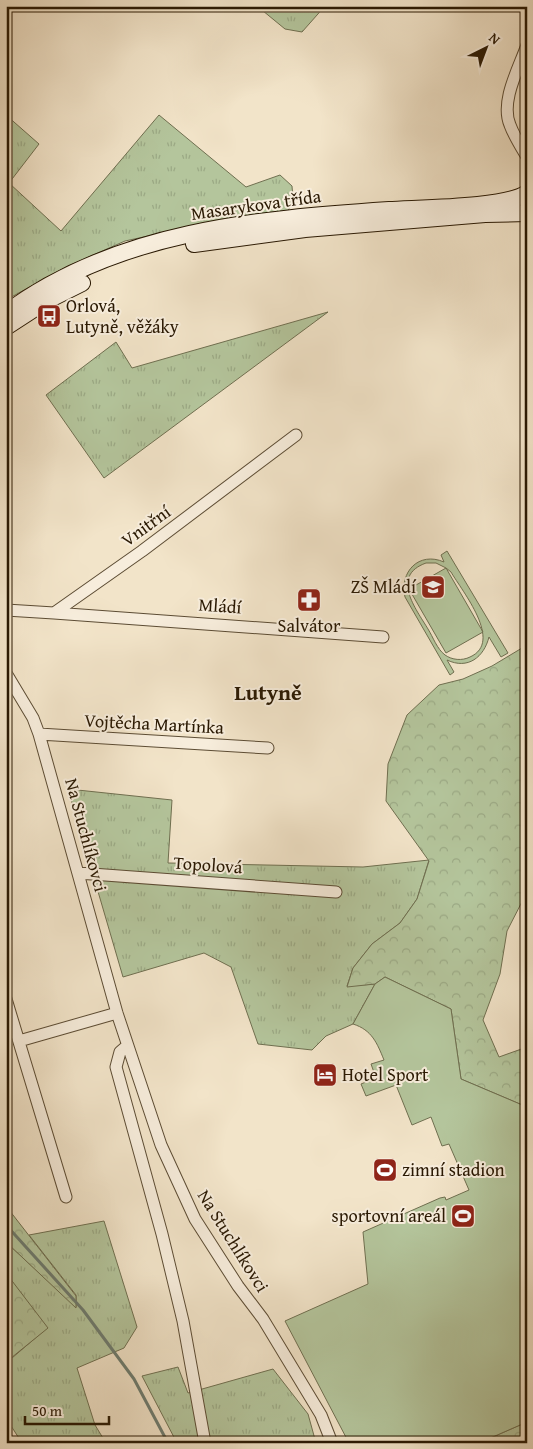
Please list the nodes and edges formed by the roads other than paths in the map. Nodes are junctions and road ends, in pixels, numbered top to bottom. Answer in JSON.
{"nodes":[{"id":1,"x":527,"y":45,"type":"edge"},
{"id":2,"x":527,"y":157,"type":"edge"},
{"id":3,"x":527,"y":194,"type":"edge"},
{"id":4,"x":527,"y":207,"type":"edge"},
{"id":5,"x":527,"y":213,"type":"edge"},
{"id":6,"x":6,"y":313,"type":"edge"},
{"id":7,"x":6,"y":327,"type":"edge"},
{"id":8,"x":296,"y":435,"type":"dead end"},
{"id":9,"x":6,"y":610,"type":"edge"},
{"id":10,"x":54,"y":613,"type":"junction"},
{"id":11,"x":383,"y":637,"type":"dead end"},
{"id":12,"x":6,"y":673,"type":"edge"},
{"id":13,"x":39,"y":734,"type":"junction"},
{"id":14,"x":268,"y":748,"type":"dead end"},
{"id":15,"x":78,"y":873,"type":"junction"},
{"id":16,"x":336,"y":892,"type":"dead end"},
{"id":17,"x":6,"y":999,"type":"edge"},
{"id":18,"x":117,"y":1013,"type":"junction"},
{"id":19,"x":19,"y":1041,"type":"junction"},
{"id":20,"x":127,"y":1046,"type":"junction"},
{"id":21,"x":66,"y":1197,"type":"dead end"},
{"id":22,"x":205,"y":1443,"type":"edge"},
{"id":23,"x":332,"y":1443,"type":"edge"}],
"edges":[{"from":1,"to":2,"type":"street"},
{"from":3,"to":4,"type":"street"},
{"from":3,"to":6,"type":"street","name":"Masarykova třída"},
{"from":5,"to":7,"type":"street","name":"Masarykova třída"},
{"from":8,"to":10,"type":"street","name":"Vnitřní"},
{"from":9,"to":10,"type":"street"},
{"from":10,"to":11,"type":"street","name":"Mládí"},
{"from":12,"to":13,"type":"street","name":"Na Stuchlíkovci"},
{"from":13,"to":14,"type":"street","name":"Vojtěcha Martínka"},
{"from":13,"to":15,"type":"street","name":"Na Stuchlíkovci"},
{"from":15,"to":16,"type":"street","name":"Topolová"},
{"from":15,"to":18,"type":"street","name":"Na Stuchlíkovci"},
{"from":17,"to":19,"type":"street"},
{"from":18,"to":19,"type":"street"},
{"from":18,"to":20,"type":"street","name":"Na Stuchlíkovci"},
{"from":19,"to":21,"type":"street"},
{"from":20,"to":22,"type":"street"},
{"from":20,"to":23,"type":"street","name":"Na Stuchlíkovci"}]}
